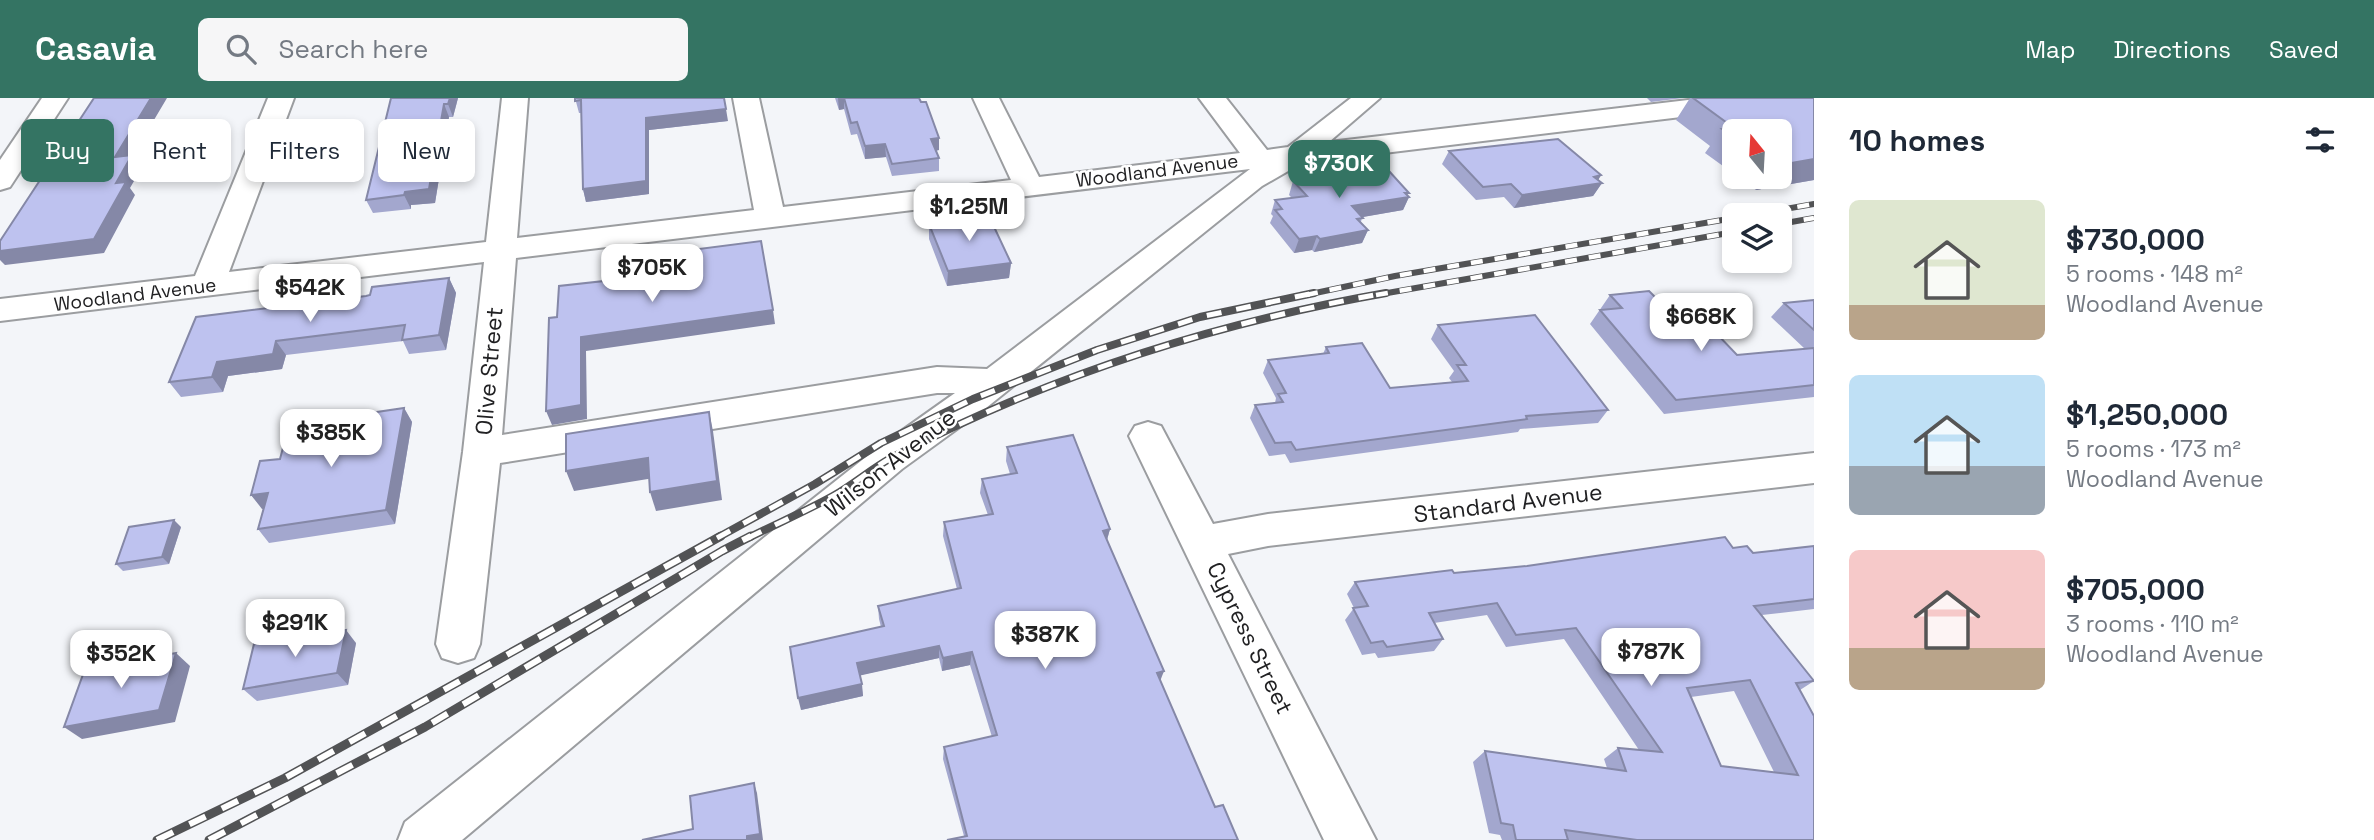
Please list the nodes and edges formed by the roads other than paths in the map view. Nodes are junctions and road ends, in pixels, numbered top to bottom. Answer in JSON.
{"nodes":[{"id":1,"x":55,"y":98,"type":"edge"},
{"id":2,"x":281,"y":98,"type":"edge"},
{"id":3,"x":515,"y":98,"type":"edge"},
{"id":4,"x":746,"y":98,"type":"edge"},
{"id":5,"x":986,"y":98,"type":"edge"},
{"id":6,"x":1212,"y":98,"type":"edge"},
{"id":7,"x":1367,"y":98,"type":"edge"},
{"id":8,"x":1772,"y":98,"type":"edge"},
{"id":9,"x":41,"y":119,"type":"edge"},
{"id":10,"x":21,"y":123,"type":"edge"},
{"id":11,"x":0,"y":125,"type":"edge"},
{"id":12,"x":21,"y":149,"type":"edge"},
{"id":13,"x":1297,"y":153,"type":"junction"},
{"id":14,"x":1259,"y":158,"type":"junction"},
{"id":15,"x":0,"y":181,"type":"edge"},
{"id":16,"x":1029,"y":186,"type":"junction"},
{"id":17,"x":770,"y":217,"type":"junction"},
{"id":18,"x":499,"y":251,"type":"junction"},
{"id":19,"x":208,"y":285,"type":"junction"},
{"id":20,"x":0,"y":310,"type":"edge"},
{"id":21,"x":994,"y":382,"type":"junction"},
{"id":22,"x":1148,"y":436,"type":"dead end"},
{"id":23,"x":482,"y":452,"type":"junction"},
{"id":24,"x":1814,"y":468,"type":"edge"},
{"id":25,"x":1203,"y":542,"type":"junction"},
{"id":26,"x":458,"y":644,"type":"dead end"},
{"id":27,"x":436,"y":835,"type":"edge"},
{"id":28,"x":1351,"y":840,"type":"edge"}],
"edges":[{"from":1,"to":9,"type":"street"},
{"from":2,"to":19,"type":"street"},
{"from":3,"to":18,"type":"street","name":"Olive Street"},
{"from":4,"to":17,"type":"street"},
{"from":5,"to":16,"type":"street"},
{"from":6,"to":14,"type":"street"},
{"from":7,"to":13,"type":"street","name":"Wilson Avenue"},
{"from":8,"to":13,"type":"street","name":"Woodland Avenue"},
{"from":10,"to":11,"type":"street"},
{"from":12,"to":15,"type":"street"},
{"from":13,"to":14,"type":"street","name":"Woodland Avenue"},
{"from":13,"to":21,"type":"street","name":"Wilson Avenue"},
{"from":14,"to":16,"type":"street","name":"Woodland Avenue"},
{"from":16,"to":17,"type":"street","name":"Woodland Avenue"},
{"from":17,"to":18,"type":"street","name":"Woodland Avenue"},
{"from":18,"to":19,"type":"street","name":"Woodland Avenue"},
{"from":18,"to":23,"type":"street","name":"Olive Street"},
{"from":19,"to":20,"type":"street","name":"Woodland Avenue"},
{"from":21,"to":23,"type":"street"},
{"from":21,"to":27,"type":"street","name":"Wilson Avenue"},
{"from":22,"to":25,"type":"street","name":"Cypress Street"},
{"from":23,"to":26,"type":"street","name":"Olive Street"},
{"from":24,"to":25,"type":"street","name":"Standard Avenue"},
{"from":25,"to":28,"type":"street","name":"Cypress Street"}]}
